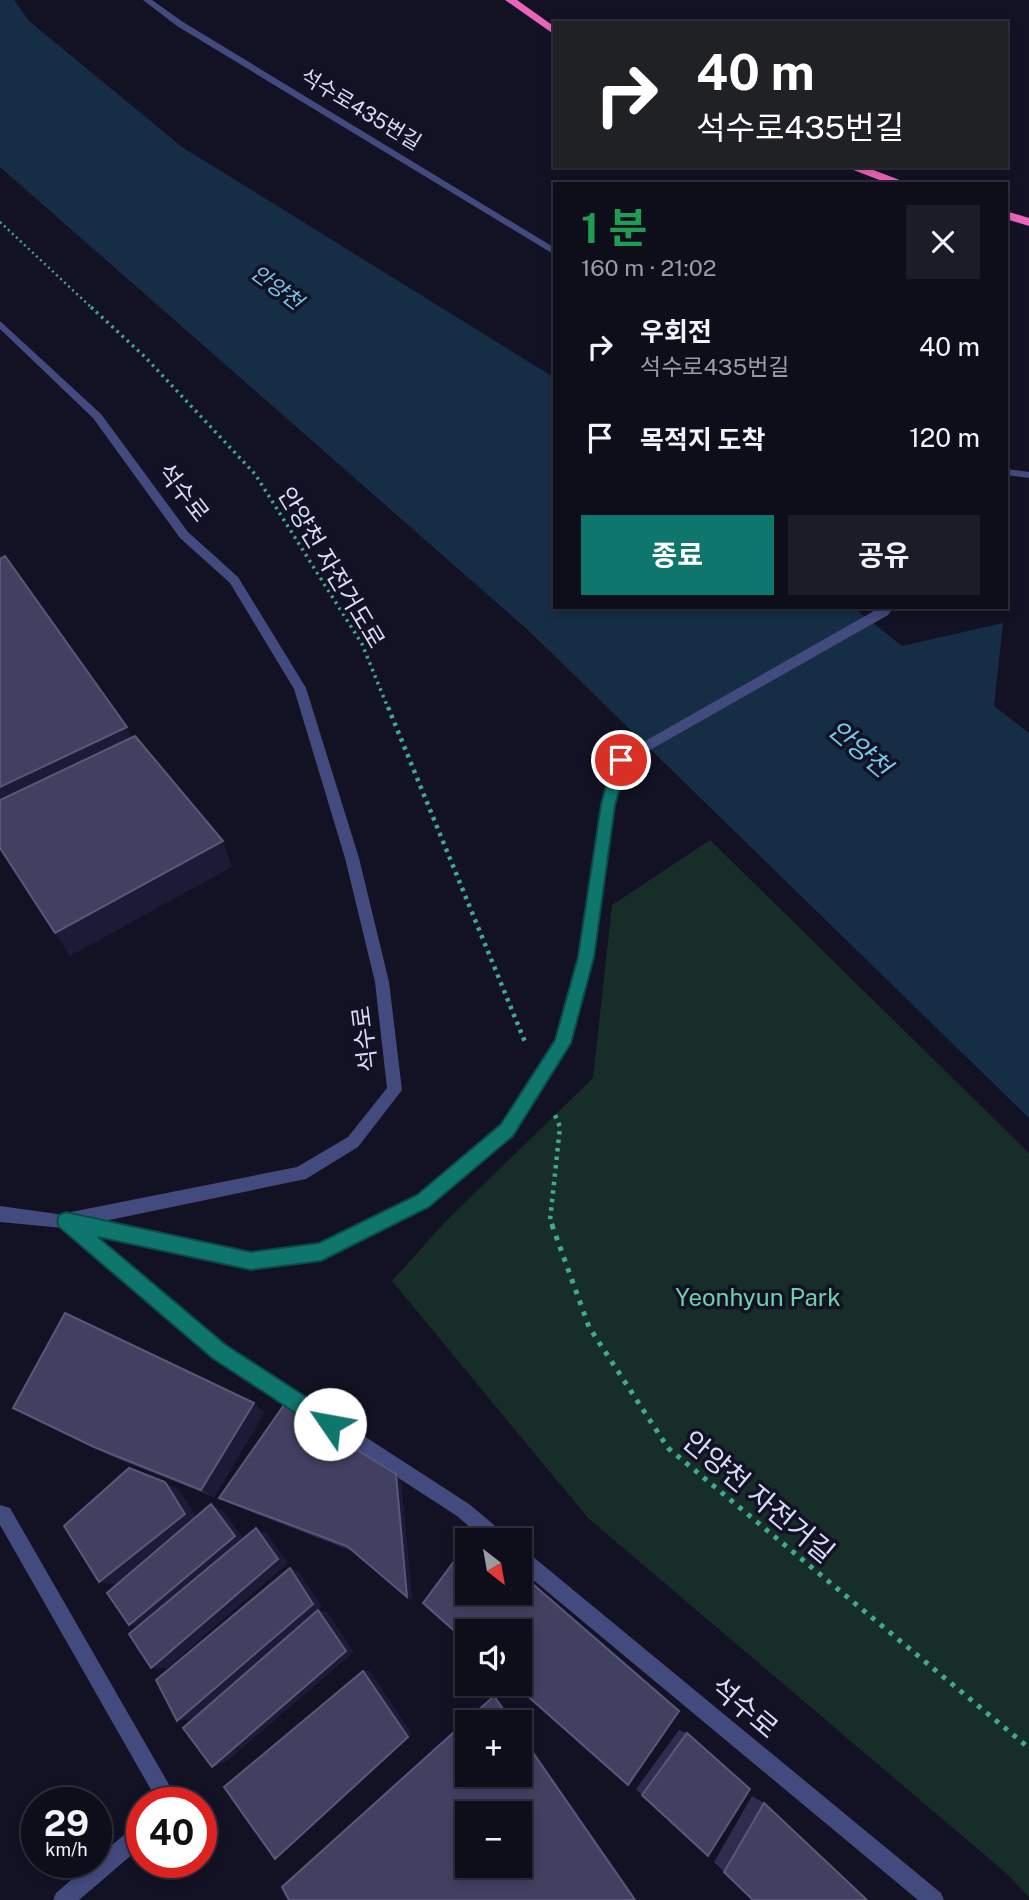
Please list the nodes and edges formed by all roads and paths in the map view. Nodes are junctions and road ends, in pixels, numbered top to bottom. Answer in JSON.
{"nodes":[{"id":1,"x":147,"y":0,"type":"edge"},
{"id":2,"x":510,"y":0,"type":"edge"},
{"id":3,"x":553,"y":31,"type":"edge"},
{"id":4,"x":855,"y":168,"type":"edge"},
{"id":5,"x":898,"y":182,"type":"edge"},
{"id":6,"x":1008,"y":216,"type":"edge"},
{"id":7,"x":0,"y":222,"type":"edge"},
{"id":8,"x":1029,"y":222,"type":"edge"},
{"id":9,"x":553,"y":251,"type":"edge"},
{"id":10,"x":0,"y":324,"type":"edge"},
{"id":11,"x":1008,"y":472,"type":"edge"},
{"id":12,"x":1029,"y":475,"type":"edge"},
{"id":13,"x":886,"y":610,"type":"edge"},
{"id":14,"x":540,"y":1079,"type":"junction"},
{"id":15,"x":560,"y":1127,"type":"joint"},
{"id":16,"x":0,"y":1214,"type":"edge"},
{"id":17,"x":66,"y":1221,"type":"junction"},
{"id":18,"x":0,"y":1514,"type":"edge"},
{"id":19,"x":485,"y":1528,"type":"edge"},
{"id":20,"x":532,"y":1567,"type":"edge"},
{"id":21,"x":1029,"y":1748,"type":"edge"},
{"id":22,"x":161,"y":1787,"type":"edge"},
{"id":23,"x":126,"y":1847,"type":"edge"},
{"id":24,"x":63,"y":1900,"type":"edge"},
{"id":25,"x":934,"y":1900,"type":"edge"}],
"edges":[{"from":1,"to":9,"type":"street","name":"석수로435번길"},
{"from":2,"to":3,"type":"highway"},
{"from":4,"to":5,"type":"highway"},
{"from":6,"to":8,"type":"highway"},
{"from":7,"to":14,"type":"path","name":"안양천 자전거도로"},
{"from":10,"to":17,"type":"street","name":"석수로"},
{"from":11,"to":12,"type":"street"},
{"from":13,"to":14,"type":"street"},
{"from":14,"to":15,"type":"path","name":"안양천 자전거도로"},
{"from":14,"to":17,"type":"street"},
{"from":15,"to":21,"type":"path","name":"안양천 자전거길"},
{"from":16,"to":17,"type":"street"},
{"from":17,"to":19,"type":"street"},
{"from":18,"to":22,"type":"street"},
{"from":20,"to":25,"type":"street","name":"석수로"},
{"from":23,"to":24,"type":"street"}]}
